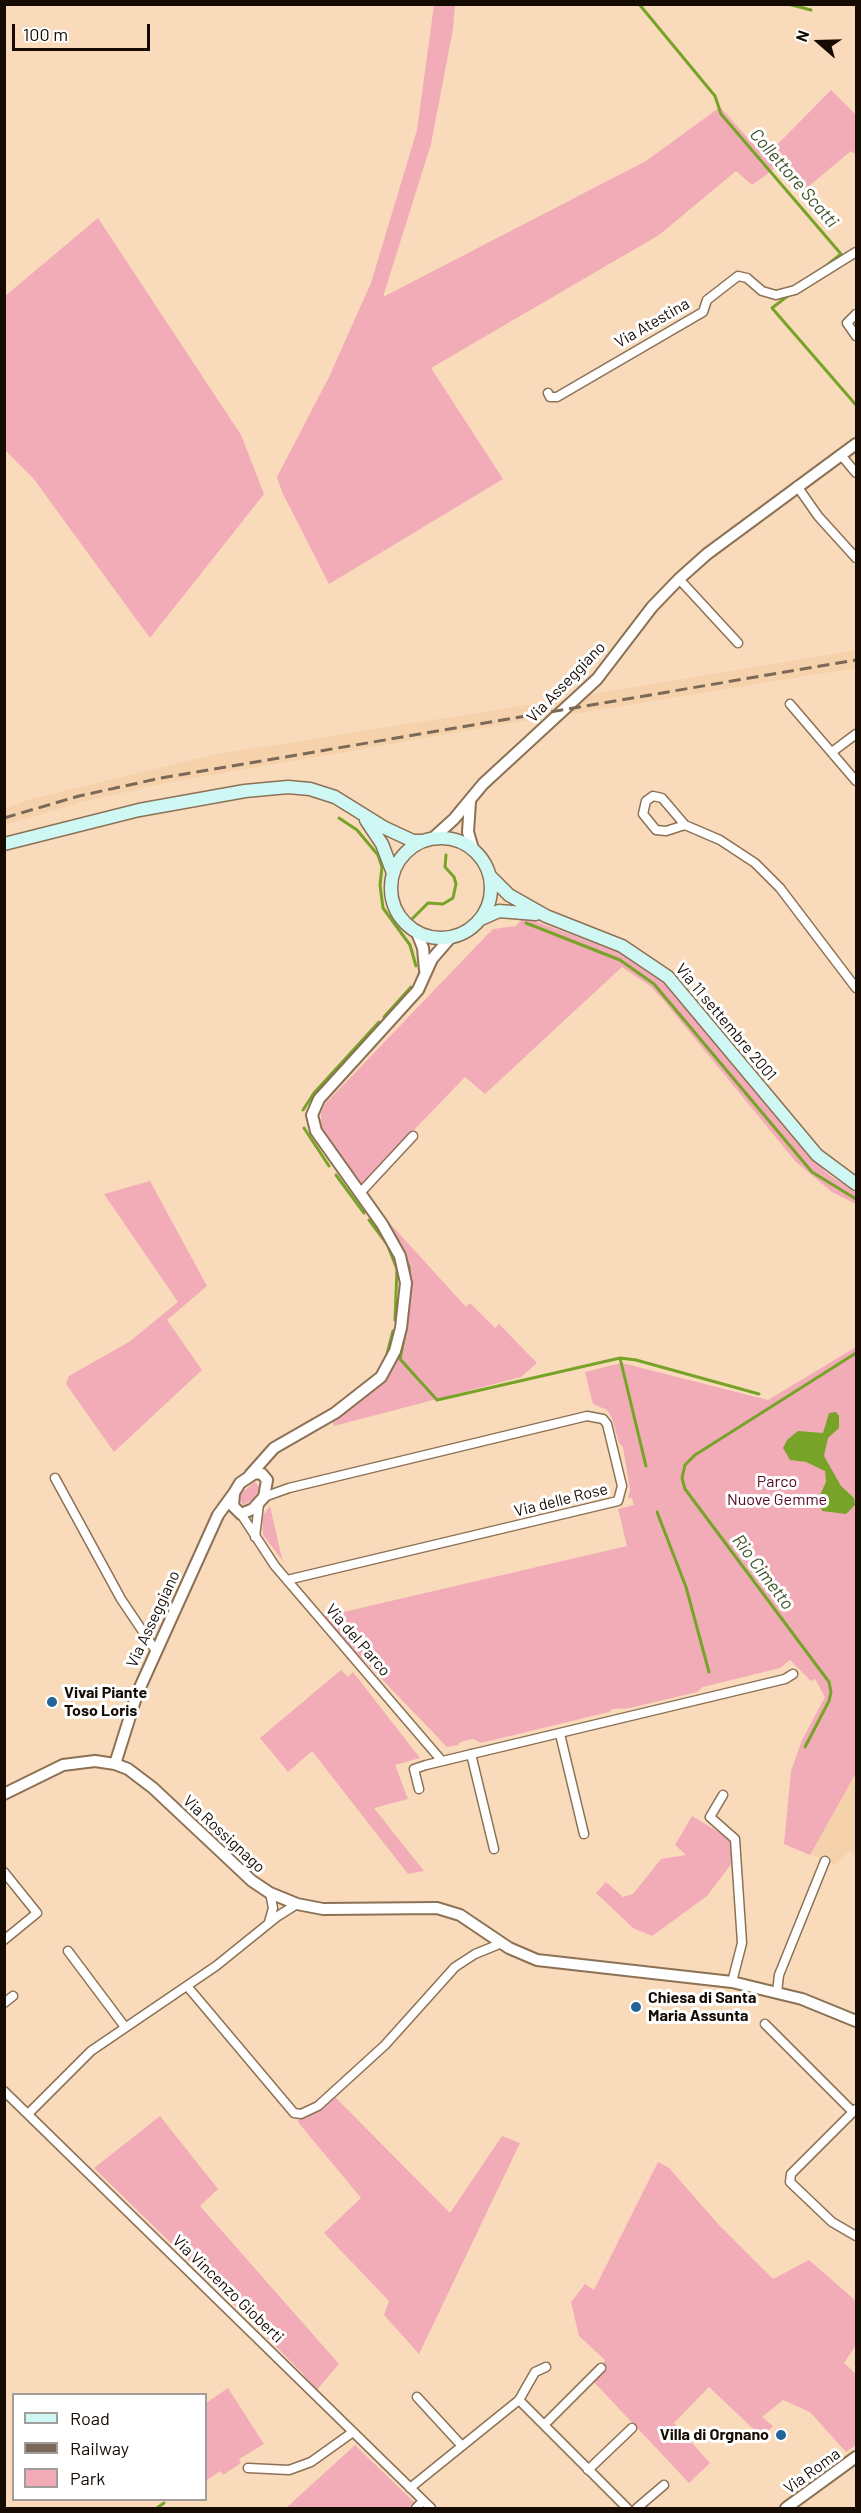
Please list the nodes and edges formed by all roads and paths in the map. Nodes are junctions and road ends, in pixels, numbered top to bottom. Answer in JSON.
{"nodes":[{"id":1,"x":856,"y":252,"type":"edge"},
{"id":2,"x":856,"y":315,"type":"edge"},
{"id":3,"x":856,"y":336,"type":"edge"},
{"id":4,"x":548,"y":393,"type":"dead end"},
{"id":5,"x":856,"y":444,"type":"edge"},
{"id":6,"x":841,"y":455,"type":"junction"},
{"id":7,"x":856,"y":473,"type":"edge"},
{"id":8,"x":797,"y":486,"type":"junction"},
{"id":9,"x":856,"y":558,"type":"edge"},
{"id":10,"x":679,"y":579,"type":"junction"},
{"id":11,"x":738,"y":643,"type":"dead end"},
{"id":12,"x":790,"y":704,"type":"dead end"},
{"id":13,"x":856,"y":734,"type":"edge"},
{"id":14,"x":832,"y":753,"type":"junction"},
{"id":15,"x":856,"y":781,"type":"edge"},
{"id":16,"x":470,"y":802,"type":"junction"},
{"id":17,"x":361,"y":814,"type":"junction"},
{"id":18,"x":685,"y":825,"type":"junction"},
{"id":19,"x":428,"y":840,"type":"junction"},
{"id":20,"x":4,"y":844,"type":"edge"},
{"id":21,"x":473,"y":849,"type":"junction"},
{"id":22,"x":393,"y":873,"type":"junction"},
{"id":23,"x":490,"y":876,"type":"junction"},
{"id":24,"x":546,"y":916,"type":"junction"},
{"id":25,"x":479,"y":921,"type":"junction"},
{"id":26,"x":417,"y":933,"type":"junction"},
{"id":27,"x":451,"y":937,"type":"junction"},
{"id":28,"x":425,"y":976,"type":"junction"},
{"id":29,"x":856,"y":988,"type":"edge"},
{"id":30,"x":413,"y":1136,"type":"dead end"},
{"id":31,"x":856,"y":1184,"type":"edge"},
{"id":32,"x":360,"y":1193,"type":"junction"},
{"id":33,"x":305,"y":1431,"type":"junction"},
{"id":34,"x":250,"y":1474,"type":"junction"},
{"id":35,"x":55,"y":1478,"type":"dead end"},
{"id":36,"x":266,"y":1478,"type":"junction"},
{"id":37,"x":289,"y":1488,"type":"junction"},
{"id":38,"x":234,"y":1493,"type":"junction"},
{"id":39,"x":262,"y":1501,"type":"junction"},
{"id":40,"x":238,"y":1513,"type":"junction"},
{"id":41,"x":215,"y":1524,"type":"junction"},
{"id":42,"x":255,"y":1537,"type":"junction"},
{"id":43,"x":287,"y":1580,"type":"junction"},
{"id":44,"x":156,"y":1651,"type":"junction"},
{"id":45,"x":793,"y":1674,"type":"dead end"},
{"id":46,"x":560,"y":1734,"type":"junction"},
{"id":47,"x":471,"y":1754,"type":"junction"},
{"id":48,"x":442,"y":1761,"type":"junction"},
{"id":49,"x":115,"y":1764,"type":"junction"},
{"id":50,"x":419,"y":1789,"type":"dead end"},
{"id":51,"x":4,"y":1794,"type":"edge"},
{"id":52,"x":723,"y":1795,"type":"dead end"},
{"id":53,"x":584,"y":1834,"type":"dead end"},
{"id":54,"x":495,"y":1849,"type":"dead end"},
{"id":55,"x":825,"y":1862,"type":"dead end"},
{"id":56,"x":4,"y":1872,"type":"edge"},
{"id":57,"x":270,"y":1893,"type":"junction"},
{"id":58,"x":297,"y":1905,"type":"junction"},
{"id":59,"x":269,"y":1923,"type":"junction"},
{"id":60,"x":4,"y":1940,"type":"edge"},
{"id":61,"x":502,"y":1943,"type":"junction"},
{"id":62,"x":68,"y":1951,"type":"dead end"},
{"id":63,"x":732,"y":1982,"type":"junction"},
{"id":64,"x":187,"y":1986,"type":"junction"},
{"id":65,"x":777,"y":1992,"type":"junction"},
{"id":66,"x":13,"y":1996,"type":"dead end"},
{"id":67,"x":4,"y":2003,"type":"edge"},
{"id":68,"x":856,"y":2021,"type":"edge"},
{"id":69,"x":765,"y":2024,"type":"dead end"},
{"id":70,"x":125,"y":2027,"type":"junction"},
{"id":71,"x":4,"y":2091,"type":"edge"},
{"id":72,"x":855,"y":2110,"type":"edge"},
{"id":73,"x":28,"y":2114,"type":"junction"},
{"id":74,"x":856,"y":2236,"type":"edge"},
{"id":75,"x":546,"y":2367,"type":"dead end"},
{"id":76,"x":601,"y":2368,"type":"dead end"},
{"id":77,"x":417,"y":2397,"type":"dead end"},
{"id":78,"x":519,"y":2400,"type":"junction"},
{"id":79,"x":544,"y":2425,"type":"junction"},
{"id":80,"x":632,"y":2428,"type":"dead end"},
{"id":81,"x":353,"y":2432,"type":"junction"},
{"id":82,"x":462,"y":2446,"type":"junction"},
{"id":83,"x":856,"y":2457,"type":"edge"},
{"id":84,"x":248,"y":2468,"type":"dead end"},
{"id":85,"x":588,"y":2470,"type":"junction"},
{"id":86,"x":664,"y":2485,"type":"dead end"},
{"id":87,"x":410,"y":2488,"type":"junction"},
{"id":88,"x":423,"y":2501,"type":"junction"},
{"id":89,"x":416,"y":2508,"type":"edge"},
{"id":90,"x":431,"y":2508,"type":"edge"},
{"id":91,"x":627,"y":2508,"type":"edge"},
{"id":92,"x":637,"y":2508,"type":"edge"},
{"id":93,"x":786,"y":2508,"type":"edge"}],
"edges":[{"from":1,"to":4,"type":"street","name":"Via Atestina"},
{"from":2,"to":3,"type":"street"},
{"from":5,"to":6,"type":"street","name":"Via Asseggiano"},
{"from":6,"to":7,"type":"street"},
{"from":6,"to":8,"type":"street","name":"Via Asseggiano"},
{"from":8,"to":9,"type":"street"},
{"from":8,"to":10,"type":"street","name":"Via Asseggiano"},
{"from":10,"to":11,"type":"street"},
{"from":10,"to":16,"type":"street","name":"Via Asseggiano"},
{"from":12,"to":14,"type":"street"},
{"from":13,"to":14,"type":"street"},
{"from":14,"to":15,"type":"street"},
{"from":16,"to":19,"type":"street","name":"Via Asseggiano"},
{"from":16,"to":21,"type":"street"},
{"from":17,"to":19,"type":"main road"},
{"from":17,"to":20,"type":"main road"},
{"from":17,"to":22,"type":"main road"},
{"from":18,"to":18,"type":"street"},
{"from":18,"to":29,"type":"street"},
{"from":19,"to":21,"type":"main road"},
{"from":19,"to":22,"type":"main road","name":"Via Asseggiano"},
{"from":21,"to":23,"type":"main road"},
{"from":22,"to":26,"type":"main road"},
{"from":23,"to":24,"type":"main road","name":"Via 11 settembre 2001"},
{"from":23,"to":25,"type":"main road"},
{"from":24,"to":25,"type":"main road","name":"Via 11 settembre 2001"},
{"from":24,"to":31,"type":"main road","name":"Via 11 settembre 2001"},
{"from":25,"to":27,"type":"main road","name":"Via Asseggiano"},
{"from":26,"to":27,"type":"main road"},
{"from":26,"to":28,"type":"street"},
{"from":27,"to":28,"type":"street","name":"Via Asseggiano"},
{"from":28,"to":32,"type":"street","name":"Via Asseggiano"},
{"from":30,"to":32,"type":"street"},
{"from":32,"to":33,"type":"street","name":"Via Asseggiano"},
{"from":33,"to":34,"type":"street","name":"Via Asseggiano"},
{"from":33,"to":36,"type":"street","name":"Via Asseggiano"},
{"from":34,"to":36,"type":"street"},
{"from":34,"to":38,"type":"street","name":"Via Asseggiano"},
{"from":35,"to":44,"type":"street"},
{"from":36,"to":37,"type":"street"},
{"from":36,"to":39,"type":"street","name":"Via Asseggiano"},
{"from":37,"to":39,"type":"street","name":"Via delle Rose"},
{"from":37,"to":43,"type":"street","name":"Via delle Rose"},
{"from":38,"to":40,"type":"street"},
{"from":38,"to":41,"type":"street","name":"Via Asseggiano"},
{"from":39,"to":40,"type":"street"},
{"from":39,"to":42,"type":"street"},
{"from":40,"to":41,"type":"street"},
{"from":40,"to":42,"type":"street","name":"Via del Parco"},
{"from":41,"to":44,"type":"street","name":"Via Asseggiano"},
{"from":42,"to":43,"type":"street","name":"Via del Parco"},
{"from":43,"to":48,"type":"street","name":"Via del Parco"},
{"from":44,"to":49,"type":"street","name":"Via Asseggiano"},
{"from":45,"to":46,"type":"street"},
{"from":46,"to":47,"type":"street"},
{"from":46,"to":53,"type":"street"},
{"from":47,"to":48,"type":"street"},
{"from":47,"to":54,"type":"street"},
{"from":48,"to":50,"type":"street"},
{"from":49,"to":51,"type":"street","name":"Via Rossignago"},
{"from":49,"to":57,"type":"street","name":"Via Rossignago"},
{"from":52,"to":63,"type":"street"},
{"from":55,"to":65,"type":"street"},
{"from":56,"to":60,"type":"street"},
{"from":57,"to":58,"type":"street","name":"Via Rossignago"},
{"from":57,"to":59,"type":"street"},
{"from":58,"to":59,"type":"street"},
{"from":58,"to":61,"type":"street","name":"Via Rossignago"},
{"from":59,"to":64,"type":"street"},
{"from":61,"to":63,"type":"street","name":"Via Rossignago"},
{"from":61,"to":64,"type":"street"},
{"from":62,"to":70,"type":"street"},
{"from":63,"to":65,"type":"street","name":"Via Rossignago"},
{"from":64,"to":70,"type":"street"},
{"from":65,"to":68,"type":"street","name":"Via Rossignago"},
{"from":66,"to":67,"type":"street"},
{"from":69,"to":72,"type":"street"},
{"from":70,"to":73,"type":"street"},
{"from":71,"to":73,"type":"street","name":"Via Vincenzo Gioberti"},
{"from":72,"to":74,"type":"street"},
{"from":73,"to":81,"type":"street","name":"Via Vincenzo Gioberti"},
{"from":75,"to":78,"type":"street"},
{"from":76,"to":79,"type":"street"},
{"from":77,"to":82,"type":"street"},
{"from":78,"to":79,"type":"street"},
{"from":78,"to":82,"type":"street"},
{"from":79,"to":85,"type":"street"},
{"from":80,"to":85,"type":"street"},
{"from":81,"to":84,"type":"street"},
{"from":81,"to":87,"type":"street","name":"Via Vincenzo Gioberti"},
{"from":82,"to":87,"type":"street"},
{"from":83,"to":93,"type":"street","name":"Via Roma"},
{"from":85,"to":91,"type":"street"},
{"from":86,"to":92,"type":"street"},
{"from":87,"to":88,"type":"street","name":"Via Vincenzo Gioberti"},
{"from":88,"to":89,"type":"street"},
{"from":88,"to":90,"type":"street","name":"Via Vincenzo Gioberti"}]}
